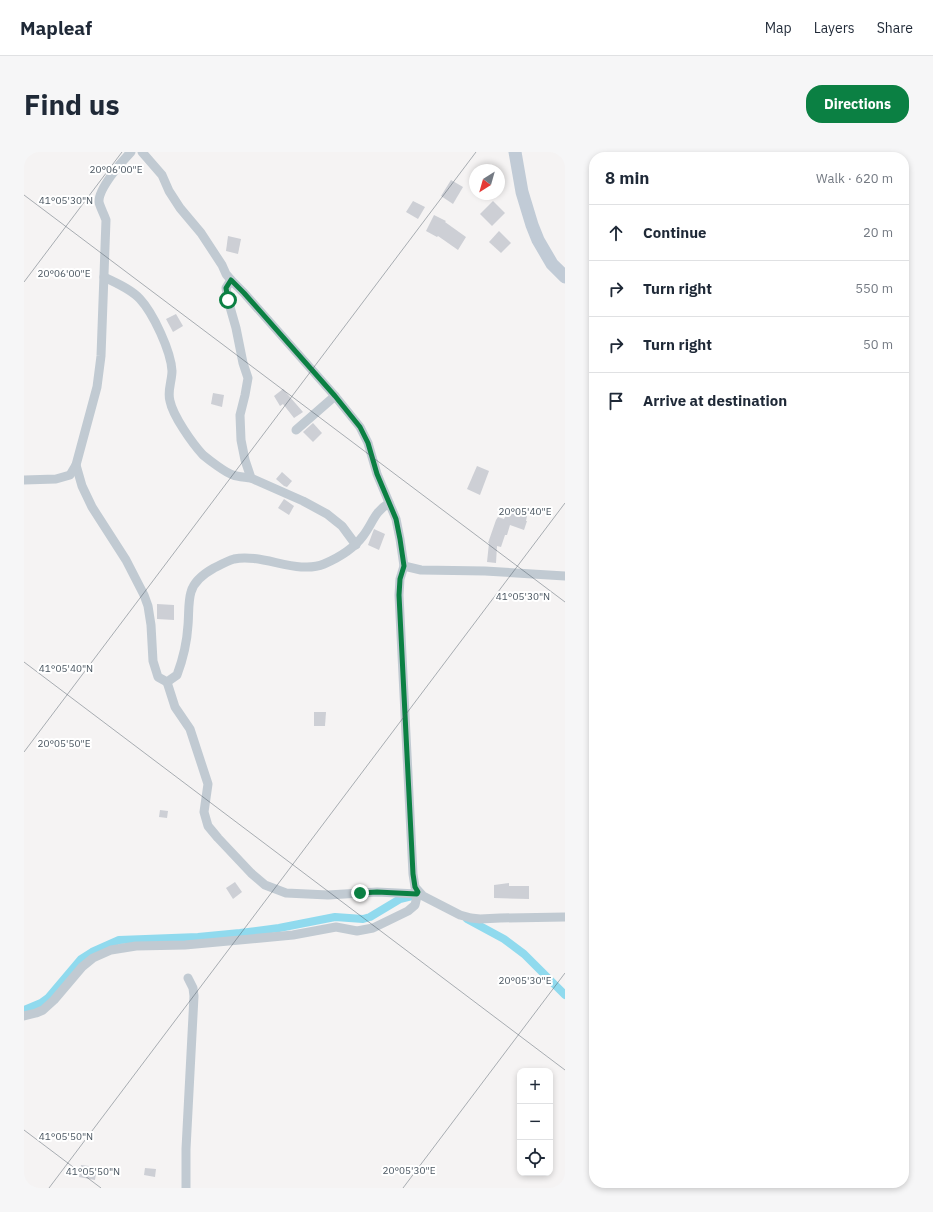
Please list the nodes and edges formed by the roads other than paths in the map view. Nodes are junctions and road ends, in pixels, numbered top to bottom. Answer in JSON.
{"nodes":[{"id":1,"x":131,"y":152,"type":"edge"},
{"id":2,"x":142,"y":152,"type":"edge"},
{"id":3,"x":515,"y":152,"type":"edge"},
{"id":4,"x":104,"y":277,"type":"junction"},
{"id":5,"x":565,"y":277,"type":"edge"},
{"id":6,"x":231,"y":280,"type":"junction"},
{"id":7,"x":335,"y":396,"type":"junction"},
{"id":8,"x":296,"y":430,"type":"dead end"},
{"id":9,"x":76,"y":465,"type":"junction"},
{"id":10,"x":251,"y":478,"type":"junction"},
{"id":11,"x":24,"y":480,"type":"edge"},
{"id":12,"x":389,"y":503,"type":"junction"},
{"id":13,"x":356,"y":545,"type":"junction"},
{"id":14,"x":404,"y":566,"type":"junction"},
{"id":15,"x":565,"y":576,"type":"edge"},
{"id":16,"x":166,"y":682,"type":"junction"},
{"id":17,"x":417,"y":897,"type":"junction"},
{"id":18,"x":565,"y":917,"type":"edge"},
{"id":19,"x":188,"y":978,"type":"dead end"},
{"id":20,"x":24,"y":1016,"type":"edge"},
{"id":21,"x":186,"y":1188,"type":"edge"}],
"edges":[{"from":1,"to":4,"type":"street"},
{"from":2,"to":6,"type":"street"},
{"from":3,"to":5,"type":"main road"},
{"from":4,"to":9,"type":"street"},
{"from":4,"to":10,"type":"street"},
{"from":6,"to":7,"type":"street"},
{"from":6,"to":10,"type":"street"},
{"from":7,"to":8,"type":"street"},
{"from":7,"to":12,"type":"street"},
{"from":9,"to":11,"type":"street"},
{"from":9,"to":16,"type":"street"},
{"from":10,"to":13,"type":"street"},
{"from":12,"to":13,"type":"street"},
{"from":12,"to":14,"type":"street"},
{"from":13,"to":16,"type":"street"},
{"from":14,"to":15,"type":"street"},
{"from":14,"to":17,"type":"street"},
{"from":16,"to":17,"type":"street"},
{"from":17,"to":18,"type":"street"},
{"from":17,"to":20,"type":"street"},
{"from":19,"to":21,"type":"street"}]}
